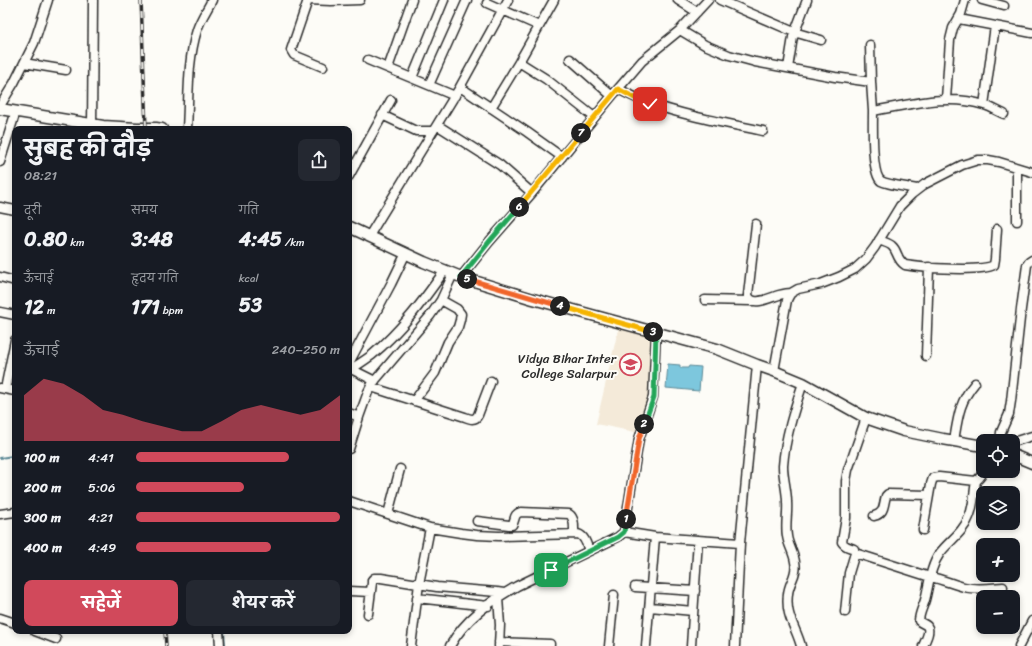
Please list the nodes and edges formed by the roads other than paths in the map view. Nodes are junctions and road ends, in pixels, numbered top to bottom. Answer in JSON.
{"nodes":[{"id":1,"x":48,"y":0,"type":"edge"},
{"id":2,"x":93,"y":0,"type":"edge"},
{"id":3,"x":212,"y":0,"type":"edge"},
{"id":4,"x":308,"y":0,"type":"edge"},
{"id":5,"x":360,"y":0,"type":"edge"},
{"id":6,"x":412,"y":0,"type":"edge"},
{"id":7,"x":444,"y":0,"type":"edge"},
{"id":8,"x":467,"y":0,"type":"edge"},
{"id":9,"x":508,"y":0,"type":"edge"},
{"id":10,"x":554,"y":0,"type":"edge"},
{"id":11,"x":678,"y":0,"type":"edge"},
{"id":12,"x":708,"y":0,"type":"edge"},
{"id":13,"x":720,"y":0,"type":"edge"},
{"id":14,"x":807,"y":0,"type":"edge"},
{"id":15,"x":965,"y":0,"type":"edge"},
{"id":16,"x":982,"y":0,"type":"edge"},
{"id":17,"x":487,"y":3,"type":"dead end"},
{"id":18,"x":1004,"y":6,"type":"dead end"},
{"id":19,"x":502,"y":10,"type":"junction"},
{"id":20,"x":697,"y":12,"type":"junction"},
{"id":21,"x":958,"y":19,"type":"junction"},
{"id":22,"x":539,"y":26,"type":"junction"},
{"id":23,"x":995,"y":26,"type":"junction"},
{"id":24,"x":680,"y":30,"type":"junction"},
{"id":25,"x":794,"y":32,"type":"junction"},
{"id":26,"x":1032,"y":33,"type":"edge"},
{"id":27,"x":821,"y":40,"type":"dead end"},
{"id":28,"x":870,"y":45,"type":"dead end"},
{"id":29,"x":570,"y":59,"type":"dead end"},
{"id":30,"x":368,"y":60,"type":"dead end"},
{"id":31,"x":519,"y":62,"type":"junction"},
{"id":32,"x":24,"y":63,"type":"junction"},
{"id":33,"x":323,"y":66,"type":"dead end"},
{"id":34,"x":388,"y":68,"type":"junction"},
{"id":35,"x":788,"y":68,"type":"junction"},
{"id":36,"x":66,"y":70,"type":"dead end"},
{"id":37,"x":412,"y":78,"type":"junction"},
{"id":38,"x":871,"y":82,"type":"junction"},
{"id":39,"x":429,"y":85,"type":"junction"},
{"id":40,"x":460,"y":87,"type":"junction"},
{"id":41,"x":618,"y":89,"type":"junction"},
{"id":42,"x":455,"y":96,"type":"junction"},
{"id":43,"x":612,"y":96,"type":"junction"},
{"id":44,"x":390,"y":100,"type":"dead end"},
{"id":45,"x":946,"y":100,"type":"junction"},
{"id":46,"x":984,"y":105,"type":"junction"},
{"id":47,"x":0,"y":108,"type":"edge"},
{"id":48,"x":491,"y":108,"type":"junction"},
{"id":49,"x":16,"y":111,"type":"junction"},
{"id":50,"x":873,"y":111,"type":"junction"},
{"id":51,"x":1004,"y":114,"type":"dead end"},
{"id":52,"x":382,"y":115,"type":"junction"},
{"id":53,"x":594,"y":117,"type":"junction"},
{"id":54,"x":87,"y":126,"type":"edge"},
{"id":55,"x":92,"y":126,"type":"edge"},
{"id":56,"x":187,"y":126,"type":"edge"},
{"id":57,"x":435,"y":128,"type":"junction"},
{"id":58,"x":763,"y":131,"type":"dead end"},
{"id":59,"x":562,"y":156,"type":"junction"},
{"id":60,"x":0,"y":162,"type":"edge"},
{"id":61,"x":1017,"y":168,"type":"junction"},
{"id":62,"x":352,"y":170,"type":"edge"},
{"id":63,"x":1032,"y":172,"type":"edge"},
{"id":64,"x":918,"y":189,"type":"junction"},
{"id":65,"x":532,"y":193,"type":"junction"},
{"id":66,"x":0,"y":207,"type":"edge"},
{"id":67,"x":12,"y":209,"type":"edge"},
{"id":68,"x":1017,"y":221,"type":"dead end"},
{"id":69,"x":756,"y":224,"type":"dead end"},
{"id":70,"x":352,"y":229,"type":"edge"},
{"id":71,"x":997,"y":229,"type":"dead end"},
{"id":72,"x":368,"y":236,"type":"junction"},
{"id":73,"x":879,"y":240,"type":"junction"},
{"id":74,"x":406,"y":253,"type":"junction"},
{"id":75,"x":1032,"y":260,"type":"edge"},
{"id":76,"x":929,"y":267,"type":"junction"},
{"id":77,"x":453,"y":274,"type":"junction"},
{"id":78,"x":0,"y":277,"type":"edge"},
{"id":79,"x":12,"y":280,"type":"edge"},
{"id":80,"x":791,"y":293,"type":"junction"},
{"id":81,"x":441,"y":300,"type":"junction"},
{"id":82,"x":705,"y":300,"type":"dead end"},
{"id":83,"x":751,"y":301,"type":"junction"},
{"id":84,"x":0,"y":312,"type":"edge"},
{"id":85,"x":12,"y":314,"type":"edge"},
{"id":86,"x":656,"y":333,"type":"junction"},
{"id":87,"x":12,"y":351,"type":"edge"},
{"id":88,"x":926,"y":356,"type":"dead end"},
{"id":89,"x":352,"y":363,"type":"edge"},
{"id":90,"x":757,"y":365,"type":"junction"},
{"id":91,"x":352,"y":366,"type":"edge"},
{"id":92,"x":352,"y":368,"type":"edge"},
{"id":93,"x":774,"y":371,"type":"junction"},
{"id":94,"x":491,"y":381,"type":"dead end"},
{"id":95,"x":803,"y":383,"type":"junction"},
{"id":96,"x":975,"y":383,"type":"dead end"},
{"id":97,"x":373,"y":384,"type":"junction"},
{"id":98,"x":2,"y":389,"type":"edge"},
{"id":99,"x":12,"y":391,"type":"edge"},
{"id":100,"x":414,"y":401,"type":"junction"},
{"id":101,"x":352,"y":414,"type":"edge"},
{"id":102,"x":359,"y":417,"type":"junction"},
{"id":103,"x":866,"y":418,"type":"junction"},
{"id":104,"x":1001,"y":434,"type":"edge"},
{"id":105,"x":1032,"y":436,"type":"edge"},
{"id":106,"x":352,"y":439,"type":"edge"},
{"id":107,"x":1020,"y":440,"type":"edge"},
{"id":108,"x":954,"y":441,"type":"junction"},
{"id":109,"x":976,"y":445,"type":"edge"},
{"id":110,"x":1020,"y":458,"type":"edge"},
{"id":111,"x":1032,"y":463,"type":"edge"},
{"id":112,"x":400,"y":469,"type":"dead end"},
{"id":113,"x":980,"y":478,"type":"edge"},
{"id":114,"x":976,"y":481,"type":"junction"},
{"id":115,"x":929,"y":495,"type":"junction"},
{"id":116,"x":352,"y":503,"type":"edge"},
{"id":117,"x":12,"y":512,"type":"edge"},
{"id":118,"x":0,"y":514,"type":"edge"},
{"id":119,"x":388,"y":514,"type":"junction"},
{"id":120,"x":874,"y":516,"type":"dead end"},
{"id":121,"x":477,"y":522,"type":"dead end"},
{"id":122,"x":430,"y":528,"type":"junction"},
{"id":123,"x":923,"y":530,"type":"dead end"},
{"id":124,"x":624,"y":532,"type":"junction"},
{"id":125,"x":574,"y":534,"type":"junction"},
{"id":126,"x":655,"y":537,"type":"junction"},
{"id":127,"x":698,"y":540,"type":"junction"},
{"id":128,"x":740,"y":543,"type":"junction"},
{"id":129,"x":589,"y":551,"type":"junction"},
{"id":130,"x":855,"y":553,"type":"junction"},
{"id":131,"x":930,"y":577,"type":"junction"},
{"id":132,"x":418,"y":584,"type":"junction"},
{"id":133,"x":635,"y":587,"type":"dead end"},
{"id":134,"x":1003,"y":587,"type":"dead end"},
{"id":135,"x":651,"y":588,"type":"junction"},
{"id":136,"x":695,"y":591,"type":"junction"},
{"id":137,"x":352,"y":592,"type":"edge"},
{"id":138,"x":371,"y":592,"type":"junction"},
{"id":139,"x":614,"y":595,"type":"dead end"},
{"id":140,"x":501,"y":596,"type":"junction"},
{"id":141,"x":417,"y":598,"type":"junction"},
{"id":142,"x":488,"y":606,"type":"junction"},
{"id":143,"x":650,"y":607,"type":"junction"},
{"id":144,"x":693,"y":611,"type":"junction"},
{"id":145,"x":845,"y":612,"type":"dead end"},
{"id":146,"x":368,"y":614,"type":"dead end"},
{"id":147,"x":0,"y":618,"type":"edge"},
{"id":148,"x":1032,"y":621,"type":"edge"},
{"id":149,"x":12,"y":622,"type":"edge"},
{"id":150,"x":43,"y":634,"type":"edge"},
{"id":151,"x":219,"y":634,"type":"edge"},
{"id":152,"x":56,"y":639,"type":"dead end"},
{"id":153,"x":499,"y":644,"type":"edge"},
{"id":154,"x":550,"y":644,"type":"dead end"},
{"id":155,"x":220,"y":646,"type":"edge"},
{"id":156,"x":410,"y":646,"type":"edge"},
{"id":157,"x":450,"y":646,"type":"edge"},
{"id":158,"x":609,"y":646,"type":"edge"},
{"id":159,"x":646,"y":646,"type":"edge"},
{"id":160,"x":691,"y":646,"type":"edge"},
{"id":161,"x":734,"y":646,"type":"edge"},
{"id":162,"x":801,"y":646,"type":"edge"},
{"id":163,"x":924,"y":646,"type":"edge"},
{"id":164,"x":1019,"y":646,"type":"edge"}],
"edges":[{"from":1,"to":32,"type":"street"},
{"from":2,"to":55,"type":"street"},
{"from":3,"to":56,"type":"street"},
{"from":4,"to":5,"type":"street"},
{"from":4,"to":33,"type":"street"},
{"from":6,"to":34,"type":"street"},
{"from":7,"to":37,"type":"street"},
{"from":8,"to":39,"type":"street"},
{"from":9,"to":19,"type":"street"},
{"from":10,"to":22,"type":"street"},
{"from":11,"to":20,"type":"street"},
{"from":12,"to":20,"type":"street"},
{"from":13,"to":25,"type":"street"},
{"from":14,"to":25,"type":"street"},
{"from":15,"to":21,"type":"street"},
{"from":16,"to":18,"type":"street"},
{"from":17,"to":19,"type":"street"},
{"from":19,"to":22,"type":"street"},
{"from":19,"to":40,"type":"street"},
{"from":20,"to":24,"type":"street"},
{"from":21,"to":23,"type":"street"},
{"from":21,"to":45,"type":"street"},
{"from":22,"to":31,"type":"street"},
{"from":23,"to":26,"type":"street"},
{"from":23,"to":46,"type":"street"},
{"from":24,"to":35,"type":"street"},
{"from":24,"to":41,"type":"street"},
{"from":25,"to":27,"type":"street"},
{"from":25,"to":35,"type":"street"},
{"from":28,"to":38,"type":"street"},
{"from":29,"to":43,"type":"street"},
{"from":30,"to":34,"type":"street"},
{"from":31,"to":48,"type":"street"},
{"from":31,"to":53,"type":"street"},
{"from":32,"to":36,"type":"street"},
{"from":32,"to":47,"type":"street"},
{"from":34,"to":37,"type":"street"},
{"from":35,"to":38,"type":"street"},
{"from":37,"to":39,"type":"street"},
{"from":38,"to":50,"type":"street"},
{"from":39,"to":42,"type":"street"},
{"from":40,"to":42,"type":"street"},
{"from":40,"to":48,"type":"street"},
{"from":41,"to":43,"type":"street"},
{"from":41,"to":58,"type":"street"},
{"from":42,"to":57,"type":"street"},
{"from":43,"to":53,"type":"street"},
{"from":44,"to":52,"type":"street"},
{"from":45,"to":46,"type":"street"},
{"from":45,"to":50,"type":"street"},
{"from":46,"to":51,"type":"street"},
{"from":47,"to":49,"type":"street"},
{"from":48,"to":59,"type":"street"},
{"from":49,"to":54,"type":"street"},
{"from":49,"to":60,"type":"street"},
{"from":50,"to":64,"type":"street"},
{"from":52,"to":57,"type":"street"},
{"from":52,"to":62,"type":"street"},
{"from":53,"to":59,"type":"street"},
{"from":57,"to":65,"type":"street"},
{"from":57,"to":72,"type":"street"},
{"from":59,"to":65,"type":"street"},
{"from":61,"to":63,"type":"street"},
{"from":61,"to":64,"type":"street"},
{"from":61,"to":68,"type":"street"},
{"from":64,"to":73,"type":"street"},
{"from":65,"to":77,"type":"street"},
{"from":66,"to":67,"type":"street"},
{"from":69,"to":83,"type":"street"},
{"from":70,"to":72,"type":"street"},
{"from":71,"to":76,"type":"street"},
{"from":72,"to":74,"type":"street"},
{"from":73,"to":76,"type":"street"},
{"from":73,"to":80,"type":"street"},
{"from":74,"to":77,"type":"street"},
{"from":74,"to":89,"type":"street"},
{"from":75,"to":104,"type":"street"},
{"from":76,"to":88,"type":"street"},
{"from":77,"to":81,"type":"street"},
{"from":77,"to":86,"type":"street"},
{"from":77,"to":91,"type":"street"},
{"from":78,"to":79,"type":"street"},
{"from":80,"to":83,"type":"street"},
{"from":80,"to":93,"type":"street"},
{"from":81,"to":97,"type":"street"},
{"from":81,"to":100,"type":"street"},
{"from":82,"to":83,"type":"street"},
{"from":84,"to":85,"type":"street"},
{"from":86,"to":90,"type":"street"},
{"from":86,"to":124,"type":"street"},
{"from":87,"to":98,"type":"street"},
{"from":90,"to":93,"type":"street"},
{"from":90,"to":128,"type":"street"},
{"from":92,"to":97,"type":"street"},
{"from":93,"to":95,"type":"street"},
{"from":94,"to":100,"type":"street"},
{"from":95,"to":103,"type":"street"},
{"from":95,"to":162,"type":"street"},
{"from":96,"to":108,"type":"street"},
{"from":97,"to":100,"type":"street"},
{"from":97,"to":102,"type":"street"},
{"from":98,"to":99,"type":"street"},
{"from":101,"to":102,"type":"street"},
{"from":102,"to":106,"type":"street"},
{"from":103,"to":108,"type":"street"},
{"from":103,"to":130,"type":"street"},
{"from":105,"to":107,"type":"street"},
{"from":108,"to":109,"type":"street"},
{"from":110,"to":111,"type":"street"},
{"from":112,"to":119,"type":"street"},
{"from":113,"to":114,"type":"street"},
{"from":114,"to":115,"type":"street"},
{"from":114,"to":131,"type":"street"},
{"from":115,"to":120,"type":"street"},
{"from":115,"to":123,"type":"street"},
{"from":116,"to":119,"type":"street"},
{"from":117,"to":118,"type":"street"},
{"from":119,"to":122,"type":"street"},
{"from":121,"to":125,"type":"street"},
{"from":122,"to":125,"type":"street"},
{"from":122,"to":132,"type":"street"},
{"from":124,"to":126,"type":"street"},
{"from":124,"to":129,"type":"street"},
{"from":125,"to":129,"type":"street"},
{"from":126,"to":127,"type":"street"},
{"from":126,"to":135,"type":"street"},
{"from":127,"to":128,"type":"street"},
{"from":127,"to":136,"type":"street"},
{"from":128,"to":161,"type":"street"},
{"from":129,"to":140,"type":"street"},
{"from":130,"to":131,"type":"street"},
{"from":130,"to":145,"type":"street"},
{"from":131,"to":134,"type":"street"},
{"from":131,"to":163,"type":"street"},
{"from":132,"to":138,"type":"street"},
{"from":132,"to":140,"type":"street"},
{"from":132,"to":141,"type":"street"},
{"from":133,"to":135,"type":"street"},
{"from":135,"to":136,"type":"street"},
{"from":135,"to":143,"type":"street"},
{"from":136,"to":144,"type":"street"},
{"from":137,"to":138,"type":"street"},
{"from":138,"to":146,"type":"street"},
{"from":139,"to":158,"type":"street"},
{"from":140,"to":142,"type":"street"},
{"from":140,"to":153,"type":"street"},
{"from":141,"to":142,"type":"street"},
{"from":141,"to":156,"type":"street"},
{"from":142,"to":157,"type":"street"},
{"from":143,"to":144,"type":"street"},
{"from":143,"to":159,"type":"street"},
{"from":144,"to":160,"type":"street"},
{"from":147,"to":149,"type":"street"},
{"from":148,"to":164,"type":"street"},
{"from":150,"to":152,"type":"street"},
{"from":151,"to":155,"type":"street"},
{"from":153,"to":154,"type":"street"}]}
